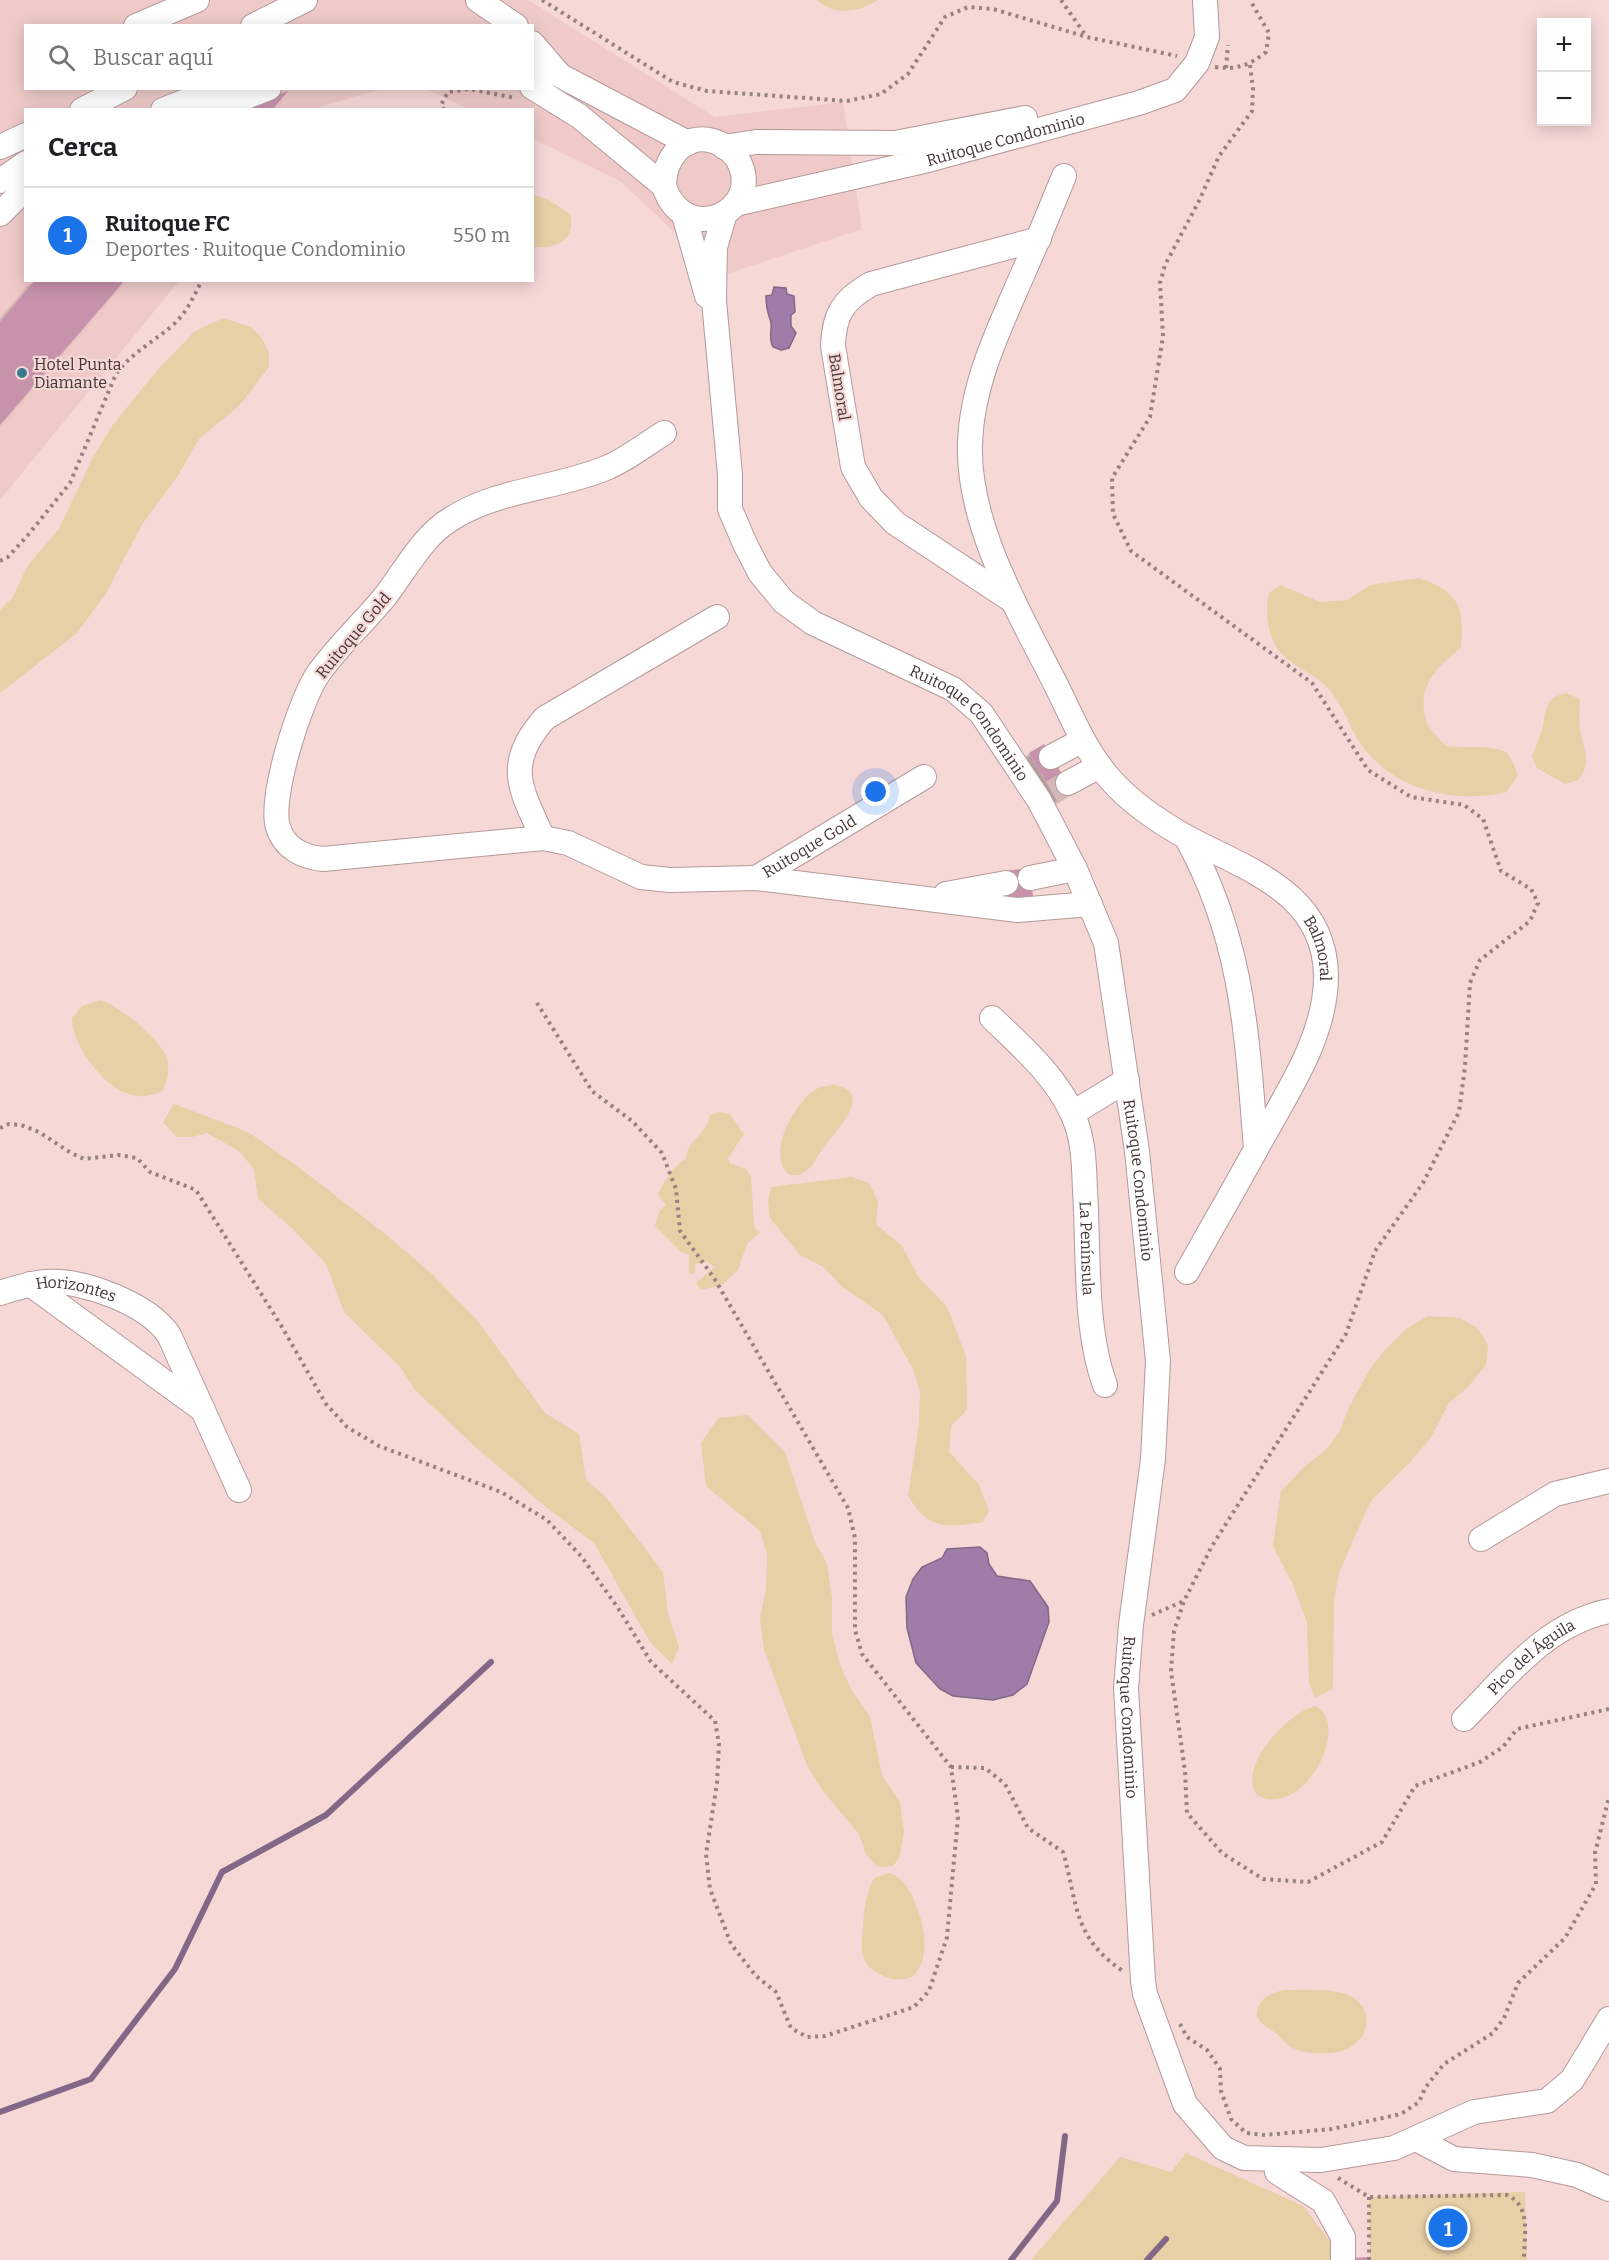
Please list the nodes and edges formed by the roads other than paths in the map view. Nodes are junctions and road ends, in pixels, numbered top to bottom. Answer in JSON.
{"nodes":[{"id":1,"x":197,"y":0,"type":"edge"},
{"id":2,"x":305,"y":0,"type":"edge"},
{"id":3,"x":478,"y":0,"type":"edge"},
{"id":4,"x":1197,"y":0,"type":"edge"},
{"id":5,"x":1205,"y":0,"type":"edge"},
{"id":6,"x":140,"y":24,"type":"edge"},
{"id":7,"x":257,"y":24,"type":"edge"},
{"id":8,"x":513,"y":24,"type":"edge"},
{"id":9,"x":534,"y":45,"type":"edge"},
{"id":10,"x":1193,"y":61,"type":"junction"},
{"id":11,"x":534,"y":66,"type":"edge"},
{"id":12,"x":559,"y":75,"type":"junction"},
{"id":13,"x":82,"y":90,"type":"edge"},
{"id":14,"x":120,"y":90,"type":"edge"},
{"id":15,"x":214,"y":90,"type":"edge"},
{"id":16,"x":264,"y":90,"type":"edge"},
{"id":17,"x":526,"y":92,"type":"edge"},
{"id":18,"x":72,"y":108,"type":"edge"},
{"id":19,"x":86,"y":108,"type":"edge"},
{"id":20,"x":168,"y":108,"type":"edge"},
{"id":21,"x":217,"y":108,"type":"edge"},
{"id":22,"x":24,"y":136,"type":"edge"},
{"id":23,"x":688,"y":142,"type":"junction"},
{"id":24,"x":0,"y":147,"type":"edge"},
{"id":25,"x":724,"y":147,"type":"junction"},
{"id":26,"x":24,"y":164,"type":"edge"},
{"id":27,"x":1064,"y":176,"type":"dead end"},
{"id":28,"x":0,"y":181,"type":"edge"},
{"id":29,"x":664,"y":186,"type":"junction"},
{"id":30,"x":24,"y":190,"type":"edge"},
{"id":31,"x":730,"y":209,"type":"junction"},
{"id":32,"x":0,"y":214,"type":"edge"},
{"id":33,"x":684,"y":215,"type":"junction"},
{"id":34,"x":1039,"y":239,"type":"junction"},
{"id":35,"x":714,"y":301,"type":"junction"},
{"id":36,"x":664,"y":433,"type":"dead end"},
{"id":37,"x":1013,"y":601,"type":"junction"},
{"id":38,"x":717,"y":617,"type":"dead end"},
{"id":39,"x":1083,"y":740,"type":"junction"},
{"id":40,"x":1036,"y":765,"type":"junction"},
{"id":41,"x":1100,"y":766,"type":"junction"},
{"id":42,"x":924,"y":777,"type":"dead end"},
{"id":43,"x":1053,"y":792,"type":"junction"},
{"id":44,"x":1186,"y":837,"type":"junction"},
{"id":45,"x":543,"y":838,"type":"junction"},
{"id":46,"x":1075,"y":869,"type":"junction"},
{"id":47,"x":756,"y":878,"type":"junction"},
{"id":48,"x":1030,"y":878,"type":"dead end"},
{"id":49,"x":1006,"y":883,"type":"dead end"},
{"id":50,"x":927,"y":898,"type":"junction"},
{"id":51,"x":1090,"y":904,"type":"junction"},
{"id":52,"x":992,"y":1018,"type":"dead end"},
{"id":53,"x":1127,"y":1080,"type":"junction"},
{"id":54,"x":1073,"y":1113,"type":"junction"},
{"id":55,"x":1256,"y":1149,"type":"junction"},
{"id":56,"x":1187,"y":1272,"type":"dead end"},
{"id":57,"x":30,"y":1284,"type":"junction"},
{"id":58,"x":0,"y":1293,"type":"edge"},
{"id":59,"x":1106,"y":1385,"type":"dead end"},
{"id":60,"x":203,"y":1410,"type":"junction"},
{"id":61,"x":1609,"y":1481,"type":"edge"},
{"id":62,"x":239,"y":1490,"type":"dead end"},
{"id":63,"x":1481,"y":1539,"type":"dead end"},
{"id":64,"x":1609,"y":1611,"type":"edge"},
{"id":65,"x":1464,"y":1719,"type":"dead end"},
{"id":66,"x":1609,"y":2019,"type":"edge"},
{"id":67,"x":1416,"y":2139,"type":"junction"},
{"id":68,"x":1275,"y":2159,"type":"junction"},
{"id":69,"x":1609,"y":2189,"type":"edge"},
{"id":70,"x":1343,"y":2260,"type":"edge"}],
"edges":[{"from":1,"to":6,"type":"street"},
{"from":2,"to":7,"type":"street"},
{"from":3,"to":8,"type":"street"},
{"from":4,"to":10,"type":"street","name":"Ruitoque Condominio"},
{"from":5,"to":10,"type":"street","name":"Ruitoque Condominio"},
{"from":9,"to":12,"type":"street"},
{"from":10,"to":25,"type":"street","name":"Ruitoque Condominio"},
{"from":10,"to":31,"type":"street","name":"Ruitoque Condominio"},
{"from":11,"to":12,"type":"street","name":"Ruitoque Condominio"},
{"from":12,"to":23,"type":"street","name":"Ruitoque Condominio"},
{"from":13,"to":18,"type":"street"},
{"from":14,"to":19,"type":"street"},
{"from":15,"to":20,"type":"street"},
{"from":16,"to":21,"type":"street"},
{"from":17,"to":29,"type":"street","name":"Ruitoque Condominio"},
{"from":22,"to":24,"type":"street"},
{"from":23,"to":25,"type":"street","name":"Ruitoque Condominio"},
{"from":23,"to":29,"type":"street"},
{"from":25,"to":31,"type":"street","name":"Ruitoque Condominio"},
{"from":26,"to":28,"type":"street"},
{"from":27,"to":34,"type":"street","name":"Balmoral"},
{"from":29,"to":33,"type":"street","name":"Ruitoque Condominio"},
{"from":30,"to":32,"type":"street"},
{"from":31,"to":33,"type":"street","name":"Ruitoque Condominio"},
{"from":31,"to":35,"type":"street","name":"Ruitoque Condominio"},
{"from":33,"to":35,"type":"street","name":"Ruitoque Condominio"},
{"from":34,"to":37,"type":"street","name":"Balmoral"},
{"from":34,"to":37,"type":"street","name":"Balmoral"},
{"from":35,"to":40,"type":"street","name":"Ruitoque Condominio"},
{"from":36,"to":45,"type":"street","name":"Ruitoque Gold"},
{"from":37,"to":39,"type":"street","name":"Balmoral"},
{"from":38,"to":45,"type":"street"},
{"from":39,"to":40,"type":"street"},
{"from":39,"to":41,"type":"street","name":"Balmoral"},
{"from":40,"to":43,"type":"street","name":"Ruitoque Condominio"},
{"from":41,"to":43,"type":"street"},
{"from":41,"to":44,"type":"street","name":"Balmoral"},
{"from":42,"to":47,"type":"street","name":"Ruitoque Gold"},
{"from":43,"to":46,"type":"street","name":"Ruitoque Condominio"},
{"from":44,"to":55,"type":"street","name":"Balmoral"},
{"from":44,"to":55,"type":"street","name":"Balmoral"},
{"from":45,"to":47,"type":"street","name":"Ruitoque Gold"},
{"from":46,"to":48,"type":"street"},
{"from":46,"to":51,"type":"street","name":"Ruitoque Condominio"},
{"from":47,"to":50,"type":"street","name":"Ruitoque Gold"},
{"from":49,"to":50,"type":"street","name":"Ruitoque Gold"},
{"from":50,"to":51,"type":"street","name":"Ruitoque Gold"},
{"from":51,"to":53,"type":"street","name":"Ruitoque Condominio"},
{"from":52,"to":54,"type":"street","name":"La Península"},
{"from":53,"to":54,"type":"street"},
{"from":53,"to":68,"type":"street","name":"Ruitoque Condominio"},
{"from":54,"to":59,"type":"street","name":"La Península"},
{"from":55,"to":56,"type":"street","name":"Balmoral"},
{"from":57,"to":58,"type":"street"},
{"from":57,"to":60,"type":"street","name":"Horizontes"},
{"from":57,"to":60,"type":"street","name":"Horizontes"},
{"from":60,"to":62,"type":"street","name":"Horizontes"},
{"from":61,"to":63,"type":"street"},
{"from":64,"to":65,"type":"street","name":"Pico del Águila"},
{"from":66,"to":67,"type":"street","name":"Ruitoque Condominio"},
{"from":67,"to":68,"type":"street","name":"Ruitoque Condominio"},
{"from":67,"to":69,"type":"street"},
{"from":68,"to":70,"type":"street"}]}
